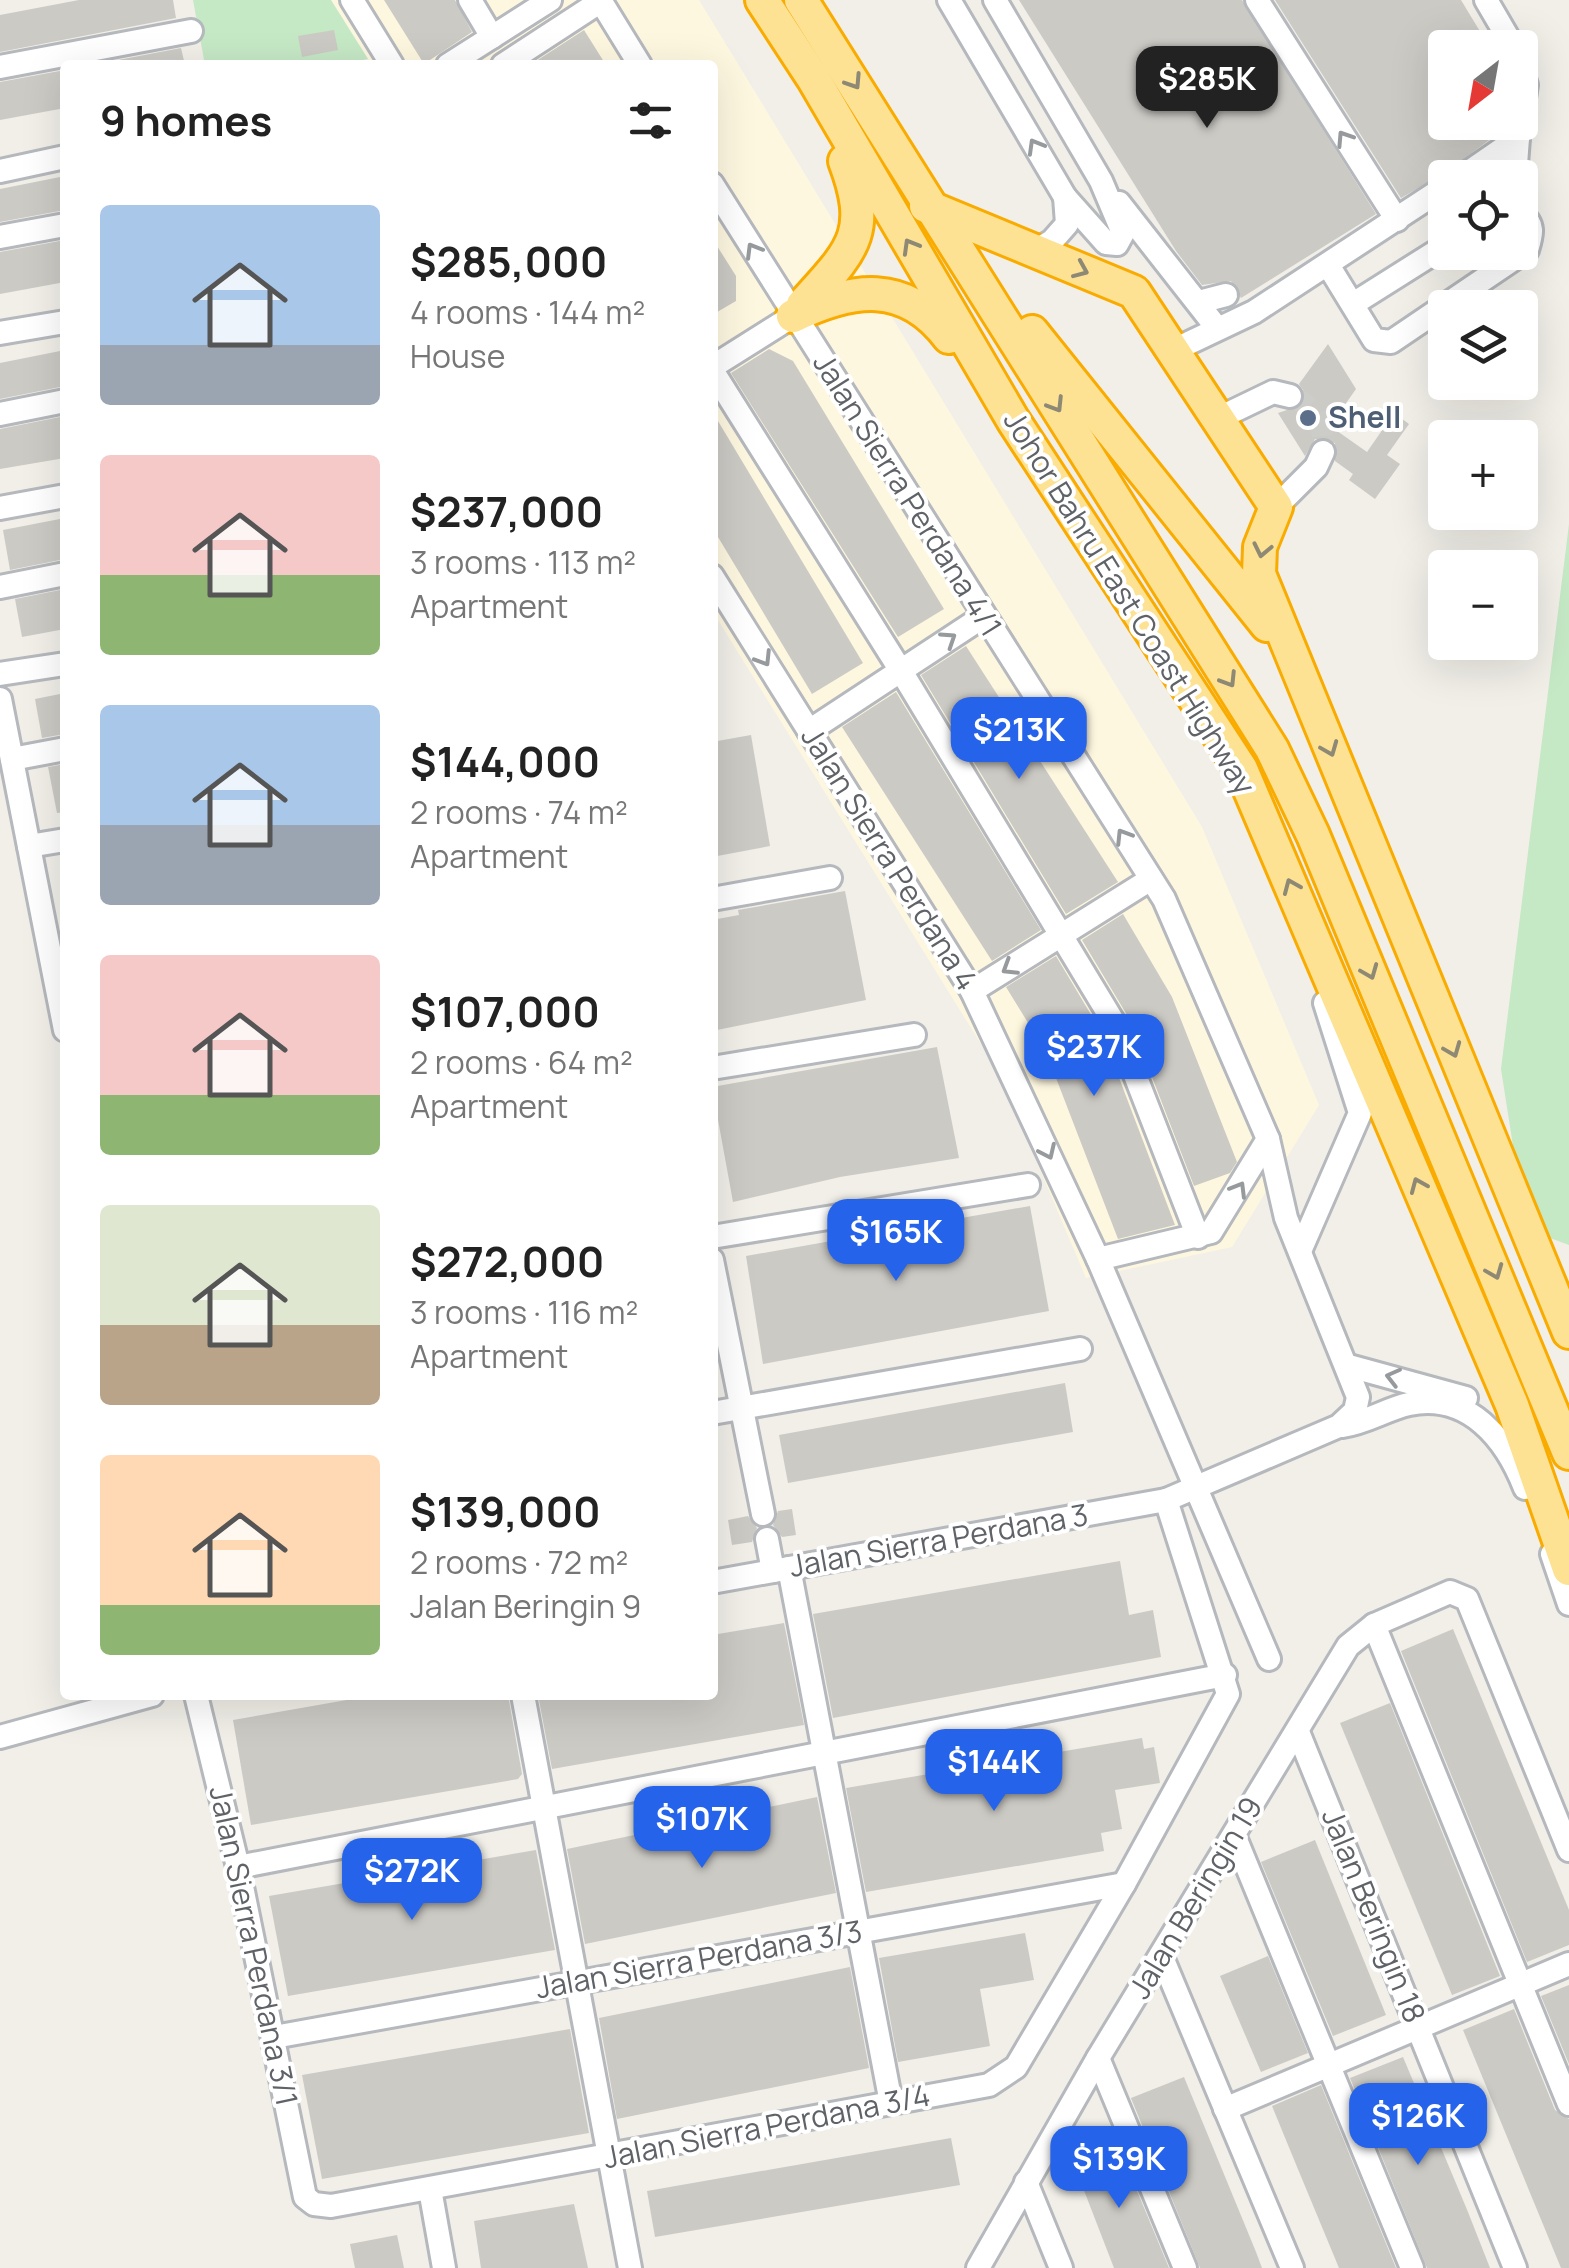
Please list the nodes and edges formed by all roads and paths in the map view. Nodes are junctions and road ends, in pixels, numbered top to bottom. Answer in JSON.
{"nodes":[{"id":1,"x":352,"y":0,"type":"edge"},
{"id":2,"x":470,"y":0,"type":"edge"},
{"id":3,"x":550,"y":0,"type":"edge"},
{"id":4,"x":601,"y":0,"type":"edge"},
{"id":5,"x":762,"y":0,"type":"edge"},
{"id":6,"x":801,"y":0,"type":"edge"},
{"id":7,"x":950,"y":0,"type":"edge"},
{"id":8,"x":995,"y":0,"type":"edge"},
{"id":9,"x":1256,"y":0,"type":"edge"},
{"id":10,"x":1486,"y":0,"type":"edge"},
{"id":11,"x":191,"y":30,"type":"dead end"},
{"id":12,"x":1504,"y":30,"type":"edge"},
{"id":13,"x":492,"y":37,"type":"junction"},
{"id":14,"x":389,"y":60,"type":"edge"},
{"id":15,"x":456,"y":60,"type":"edge"},
{"id":16,"x":518,"y":60,"type":"edge"},
{"id":17,"x":637,"y":60,"type":"edge"},
{"id":18,"x":0,"y":67,"type":"edge"},
{"id":19,"x":813,"y":78,"type":"junction"},
{"id":20,"x":1515,"y":140,"type":"edge"},
{"id":21,"x":60,"y":158,"type":"edge"},
{"id":22,"x":1486,"y":160,"type":"edge"},
{"id":23,"x":0,"y":170,"type":"edge"},
{"id":24,"x":1101,"y":181,"type":"junction"},
{"id":25,"x":718,"y":194,"type":"edge"},
{"id":26,"x":1065,"y":197,"type":"junction"},
{"id":27,"x":1428,"y":199,"type":"edge"},
{"id":28,"x":926,"y":206,"type":"junction"},
{"id":29,"x":1397,"y":220,"type":"junction"},
{"id":30,"x":60,"y":226,"type":"edge"},
{"id":31,"x":0,"y":238,"type":"edge"},
{"id":32,"x":1035,"y":251,"type":"junction"},
{"id":33,"x":1428,"y":257,"type":"edge"},
{"id":34,"x":1328,"y":265,"type":"junction"},
{"id":35,"x":1497,"y":270,"type":"edge"},
{"id":36,"x":1226,"y":294,"type":"dead end"},
{"id":37,"x":1199,"y":302,"type":"junction"},
{"id":38,"x":1353,"y":304,"type":"junction"},
{"id":39,"x":793,"y":316,"type":"junction"},
{"id":40,"x":60,"y":323,"type":"edge"},
{"id":41,"x":1217,"y":328,"type":"junction"},
{"id":42,"x":0,"y":334,"type":"edge"},
{"id":43,"x":1172,"y":350,"type":"junction"},
{"id":44,"x":718,"y":365,"type":"edge"},
{"id":45,"x":718,"y":379,"type":"edge"},
{"id":46,"x":1290,"y":396,"type":"dead end"},
{"id":47,"x":60,"y":402,"type":"edge"},
{"id":48,"x":0,"y":414,"type":"edge"},
{"id":49,"x":1217,"y":419,"type":"junction"},
{"id":50,"x":1013,"y":420,"type":"junction"},
{"id":51,"x":1323,"y":452,"type":"dead end"},
{"id":52,"x":60,"y":497,"type":"edge"},
{"id":53,"x":1276,"y":507,"type":"junction"},
{"id":54,"x":0,"y":508,"type":"edge"},
{"id":55,"x":60,"y":575,"type":"edge"},
{"id":56,"x":718,"y":585,"type":"edge"},
{"id":57,"x":0,"y":586,"type":"edge"},
{"id":58,"x":984,"y":616,"type":"junction"},
{"id":59,"x":1293,"y":658,"type":"junction"},
{"id":60,"x":60,"y":665,"type":"edge"},
{"id":61,"x":901,"y":670,"type":"junction"},
{"id":62,"x":0,"y":674,"type":"edge"},
{"id":63,"x":0,"y":699,"type":"edge"},
{"id":64,"x":810,"y":731,"type":"junction"},
{"id":65,"x":60,"y":749,"type":"edge"},
{"id":66,"x":12,"y":759,"type":"junction"},
{"id":67,"x":60,"y":841,"type":"edge"},
{"id":68,"x":29,"y":846,"type":"junction"},
{"id":69,"x":830,"y":878,"type":"dead end"},
{"id":70,"x":1151,"y":879,"type":"junction"},
{"id":71,"x":718,"y":898,"type":"edge"},
{"id":72,"x":55,"y":929,"type":"edge"},
{"id":73,"x":1062,"y":935,"type":"junction"},
{"id":74,"x":1324,"y":964,"type":"junction"},
{"id":75,"x":60,"y":981,"type":"edge"},
{"id":76,"x":972,"y":991,"type":"junction"},
{"id":77,"x":914,"y":1035,"type":"dead end"},
{"id":78,"x":718,"y":1067,"type":"edge"},
{"id":79,"x":1268,"y":1139,"type":"junction"},
{"id":80,"x":1028,"y":1185,"type":"dead end"},
{"id":81,"x":718,"y":1237,"type":"edge"},
{"id":82,"x":1198,"y":1238,"type":"junction"},
{"id":83,"x":1300,"y":1251,"type":"junction"},
{"id":84,"x":1098,"y":1259,"type":"junction"},
{"id":85,"x":718,"y":1290,"type":"edge"},
{"id":86,"x":1569,"y":1332,"type":"edge"},
{"id":87,"x":1080,"y":1349,"type":"dead end"},
{"id":88,"x":1349,"y":1366,"type":"junction"},
{"id":89,"x":741,"y":1406,"type":"junction"},
{"id":90,"x":718,"y":1411,"type":"edge"},
{"id":91,"x":1338,"y":1426,"type":"junction"},
{"id":92,"x":1490,"y":1428,"type":"junction"},
{"id":93,"x":1569,"y":1453,"type":"edge"},
{"id":94,"x":1196,"y":1490,"type":"junction"},
{"id":95,"x":1166,"y":1500,"type":"junction"},
{"id":96,"x":762,"y":1514,"type":"dead end"},
{"id":97,"x":768,"y":1539,"type":"dead end"},
{"id":98,"x":1569,"y":1569,"type":"edge"},
{"id":99,"x":781,"y":1570,"type":"junction"},
{"id":100,"x":718,"y":1581,"type":"edge"},
{"id":101,"x":1569,"y":1604,"type":"edge"},
{"id":102,"x":1374,"y":1625,"type":"junction"},
{"id":103,"x":1269,"y":1659,"type":"dead end"},
{"id":104,"x":1225,"y":1675,"type":"junction"},
{"id":105,"x":134,"y":1700,"type":"edge"},
{"id":106,"x":197,"y":1700,"type":"edge"},
{"id":107,"x":524,"y":1700,"type":"edge"},
{"id":108,"x":1298,"y":1732,"type":"junction"},
{"id":109,"x":0,"y":1737,"type":"edge"},
{"id":110,"x":824,"y":1753,"type":"junction"},
{"id":111,"x":544,"y":1808,"type":"junction"},
{"id":112,"x":1234,"y":1835,"type":"junction"},
{"id":113,"x":1569,"y":1850,"type":"edge"},
{"id":114,"x":238,"y":1866,"type":"junction"},
{"id":115,"x":1124,"y":1884,"type":"junction"},
{"id":116,"x":858,"y":1932,"type":"junction"},
{"id":117,"x":1160,"y":1955,"type":"junction"},
{"id":118,"x":1569,"y":1964,"type":"edge"},
{"id":119,"x":574,"y":1983,"type":"junction"},
{"id":120,"x":1520,"y":1985,"type":"junction"},
{"id":121,"x":1418,"y":2028,"type":"junction"},
{"id":122,"x":274,"y":2037,"type":"junction"},
{"id":123,"x":1098,"y":2058,"type":"junction"},
{"id":124,"x":1328,"y":2065,"type":"junction"},
{"id":125,"x":891,"y":2103,"type":"junction"},
{"id":126,"x":1569,"y":2104,"type":"edge"},
{"id":127,"x":1225,"y":2109,"type":"junction"},
{"id":128,"x":610,"y":2156,"type":"junction"},
{"id":129,"x":1026,"y":2182,"type":"junction"},
{"id":130,"x":430,"y":2188,"type":"junction"},
{"id":131,"x":306,"y":2197,"type":"joint"},
{"id":132,"x":444,"y":2268,"type":"edge"},
{"id":133,"x":630,"y":2268,"type":"edge"},
{"id":134,"x":978,"y":2268,"type":"edge"},
{"id":135,"x":1061,"y":2268,"type":"edge"},
{"id":136,"x":1185,"y":2268,"type":"edge"},
{"id":137,"x":1292,"y":2268,"type":"edge"},
{"id":138,"x":1412,"y":2268,"type":"edge"},
{"id":139,"x":1515,"y":2268,"type":"edge"}],
"edges":[{"from":1,"to":14,"type":"street"},
{"from":2,"to":13,"type":"street"},
{"from":3,"to":13,"type":"street"},
{"from":4,"to":16,"type":"street"},
{"from":4,"to":17,"type":"street"},
{"from":5,"to":19,"type":"highway","name":"Johor Bahru East Coast Highway"},
{"from":6,"to":28,"type":"highway","name":"Johor Bahru East Coast Highway","one_way":true},
{"from":26,"to":7,"type":"street","one_way":true},
{"from":8,"to":24,"type":"street"},
{"from":29,"to":9,"type":"street","one_way":true},
{"from":10,"to":12,"type":"street"},
{"from":11,"to":18,"type":"street"},
{"from":13,"to":15,"type":"street"},
{"from":19,"to":39,"type":"highway"},
{"from":50,"to":19,"type":"highway","name":"Johor Bahru East Coast Highway","one_way":true},
{"from":20,"to":22,"type":"street"},
{"from":21,"to":23,"type":"street"},
{"from":24,"to":26,"type":"street"},
{"from":24,"to":37,"type":"street"},
{"from":39,"to":25,"type":"street","name":"Jalan Sierra Perdana 4/1","one_way":true},
{"from":26,"to":32,"type":"street"},
{"from":27,"to":29,"type":"street"},
{"from":28,"to":32,"type":"highway"},
{"from":28,"to":59,"type":"highway"},
{"from":28,"to":93,"type":"highway","name":"Johor Bahru East Coast Highway","one_way":true},
{"from":29,"to":34,"type":"street"},
{"from":30,"to":31,"type":"street"},
{"from":32,"to":43,"type":"highway","one_way":true},
{"from":33,"to":38,"type":"street"},
{"from":34,"to":38,"type":"street"},
{"from":34,"to":41,"type":"street"},
{"from":35,"to":38,"type":"street"},
{"from":36,"to":37,"type":"street"},
{"from":37,"to":41,"type":"street"},
{"from":39,"to":44,"type":"street"},
{"from":39,"to":50,"type":"highway"},
{"from":39,"to":58,"type":"street","name":"Jalan Sierra Perdana 4/1"},
{"from":40,"to":42,"type":"street"},
{"from":41,"to":43,"type":"street"},
{"from":43,"to":49,"type":"highway"},
{"from":45,"to":61,"type":"street"},
{"from":46,"to":49,"type":"street"},
{"from":47,"to":48,"type":"street"},
{"from":49,"to":53,"type":"highway"},
{"from":74,"to":50,"type":"highway","name":"Johor Bahru East Coast Highway","one_way":true},
{"from":51,"to":53,"type":"street"},
{"from":52,"to":54,"type":"street"},
{"from":53,"to":59,"type":"highway","one_way":true},
{"from":55,"to":57,"type":"street"},
{"from":56,"to":64,"type":"street","name":"Jalan Sierra Perdana 4","one_way":true},
{"from":61,"to":58,"type":"street","one_way":true},
{"from":70,"to":58,"type":"street","name":"Jalan Sierra Perdana 4/1","one_way":true},
{"from":59,"to":86,"type":"highway","one_way":true},
{"from":60,"to":62,"type":"street"},
{"from":61,"to":64,"type":"street"},
{"from":61,"to":73,"type":"street"},
{"from":63,"to":66,"type":"street"},
{"from":64,"to":76,"type":"street","name":"Jalan Sierra Perdana 4"},
{"from":65,"to":66,"type":"street"},
{"from":66,"to":68,"type":"street"},
{"from":67,"to":68,"type":"street"},
{"from":68,"to":72,"type":"street"},
{"from":69,"to":71,"type":"street"},
{"from":70,"to":73,"type":"street"},
{"from":70,"to":79,"type":"street","name":"Jalan Sierra Perdana 4/1"},
{"from":72,"to":75,"type":"street"},
{"from":73,"to":76,"type":"street","one_way":true},
{"from":73,"to":82,"type":"street"},
{"from":74,"to":83,"type":"street"},
{"from":98,"to":74,"type":"highway","name":"Johor Bahru East Coast Highway","one_way":true},
{"from":76,"to":84,"type":"street","name":"Jalan Sierra Perdana 4","one_way":true},
{"from":77,"to":78,"type":"street"},
{"from":82,"to":79,"type":"street","one_way":true},
{"from":79,"to":83,"type":"street","name":"Jalan Sierra Perdana 4/1"},
{"from":80,"to":81,"type":"street"},
{"from":82,"to":84,"type":"street"},
{"from":83,"to":88,"type":"street","name":"Jalan Sierra Perdana 4/1"},
{"from":84,"to":94,"type":"street","name":"Jalan Sierra Perdana 4"},
{"from":85,"to":89,"type":"street"},
{"from":87,"to":89,"type":"street"},
{"from":88,"to":91,"type":"street","name":"Jalan Sierra Perdana 4/1"},
{"from":92,"to":88,"type":"street","one_way":true},
{"from":89,"to":90,"type":"street"},
{"from":89,"to":96,"type":"street"},
{"from":91,"to":92,"type":"street","name":"Jalan Sierra Perdana 3"},
{"from":91,"to":94,"type":"street","name":"Jalan Sierra Perdana 3"},
{"from":92,"to":101,"type":"street"},
{"from":94,"to":95,"type":"street","name":"Jalan Sierra Perdana 3"},
{"from":94,"to":103,"type":"street","name":"Jalan Sierra Perdana 4"},
{"from":95,"to":99,"type":"street","name":"Jalan Sierra Perdana 3"},
{"from":95,"to":104,"type":"street"},
{"from":97,"to":99,"type":"street"},
{"from":99,"to":100,"type":"street","name":"Jalan Sierra Perdana 3"},
{"from":99,"to":110,"type":"street"},
{"from":102,"to":108,"type":"street","name":"Jalan Beringin 19"},
{"from":102,"to":113,"type":"street","name":"Jalan Beringin 19"},
{"from":102,"to":120,"type":"street"},
{"from":104,"to":110,"type":"street"},
{"from":104,"to":115,"type":"street","name":"Jalan Sierra Perdana 3/4"},
{"from":105,"to":109,"type":"street"},
{"from":106,"to":114,"type":"street","name":"Jalan Sierra Perdana 3/1"},
{"from":107,"to":111,"type":"street"},
{"from":108,"to":112,"type":"street","name":"Jalan Beringin 19"},
{"from":108,"to":121,"type":"street","name":"Jalan Beringin 18"},
{"from":110,"to":111,"type":"street"},
{"from":110,"to":116,"type":"street"},
{"from":111,"to":114,"type":"street"},
{"from":111,"to":119,"type":"street"},
{"from":112,"to":117,"type":"street","name":"Jalan Beringin 19"},
{"from":112,"to":124,"type":"street"},
{"from":114,"to":122,"type":"street","name":"Jalan Sierra Perdana 3/1"},
{"from":115,"to":116,"type":"street","name":"Jalan Sierra Perdana 3/3"},
{"from":115,"to":125,"type":"street","name":"Jalan Sierra Perdana 3/4"},
{"from":116,"to":119,"type":"street","name":"Jalan Sierra Perdana 3/3"},
{"from":116,"to":125,"type":"street"},
{"from":117,"to":123,"type":"street","name":"Jalan Beringin 19"},
{"from":117,"to":127,"type":"street"},
{"from":118,"to":120,"type":"street"},
{"from":119,"to":122,"type":"street","name":"Jalan Sierra Perdana 3/3"},
{"from":119,"to":128,"type":"street"},
{"from":120,"to":121,"type":"street"},
{"from":120,"to":126,"type":"street"},
{"from":121,"to":124,"type":"street"},
{"from":121,"to":139,"type":"street","name":"Jalan Beringin 18"},
{"from":122,"to":131,"type":"street","name":"Jalan Sierra Perdana 3/1"},
{"from":123,"to":129,"type":"street","name":"Jalan Beringin 19"},
{"from":123,"to":136,"type":"street"},
{"from":124,"to":127,"type":"street"},
{"from":124,"to":138,"type":"street"},
{"from":125,"to":128,"type":"street","name":"Jalan Sierra Perdana 3/4"},
{"from":127,"to":137,"type":"street"},
{"from":128,"to":130,"type":"street","name":"Jalan Sierra Perdana 3/4"},
{"from":128,"to":133,"type":"street"},
{"from":129,"to":134,"type":"street","name":"Jalan Beringin 19"},
{"from":129,"to":135,"type":"street"},
{"from":130,"to":131,"type":"street","name":"Jalan Sierra Perdana 3/4"},
{"from":130,"to":132,"type":"street"}]}
